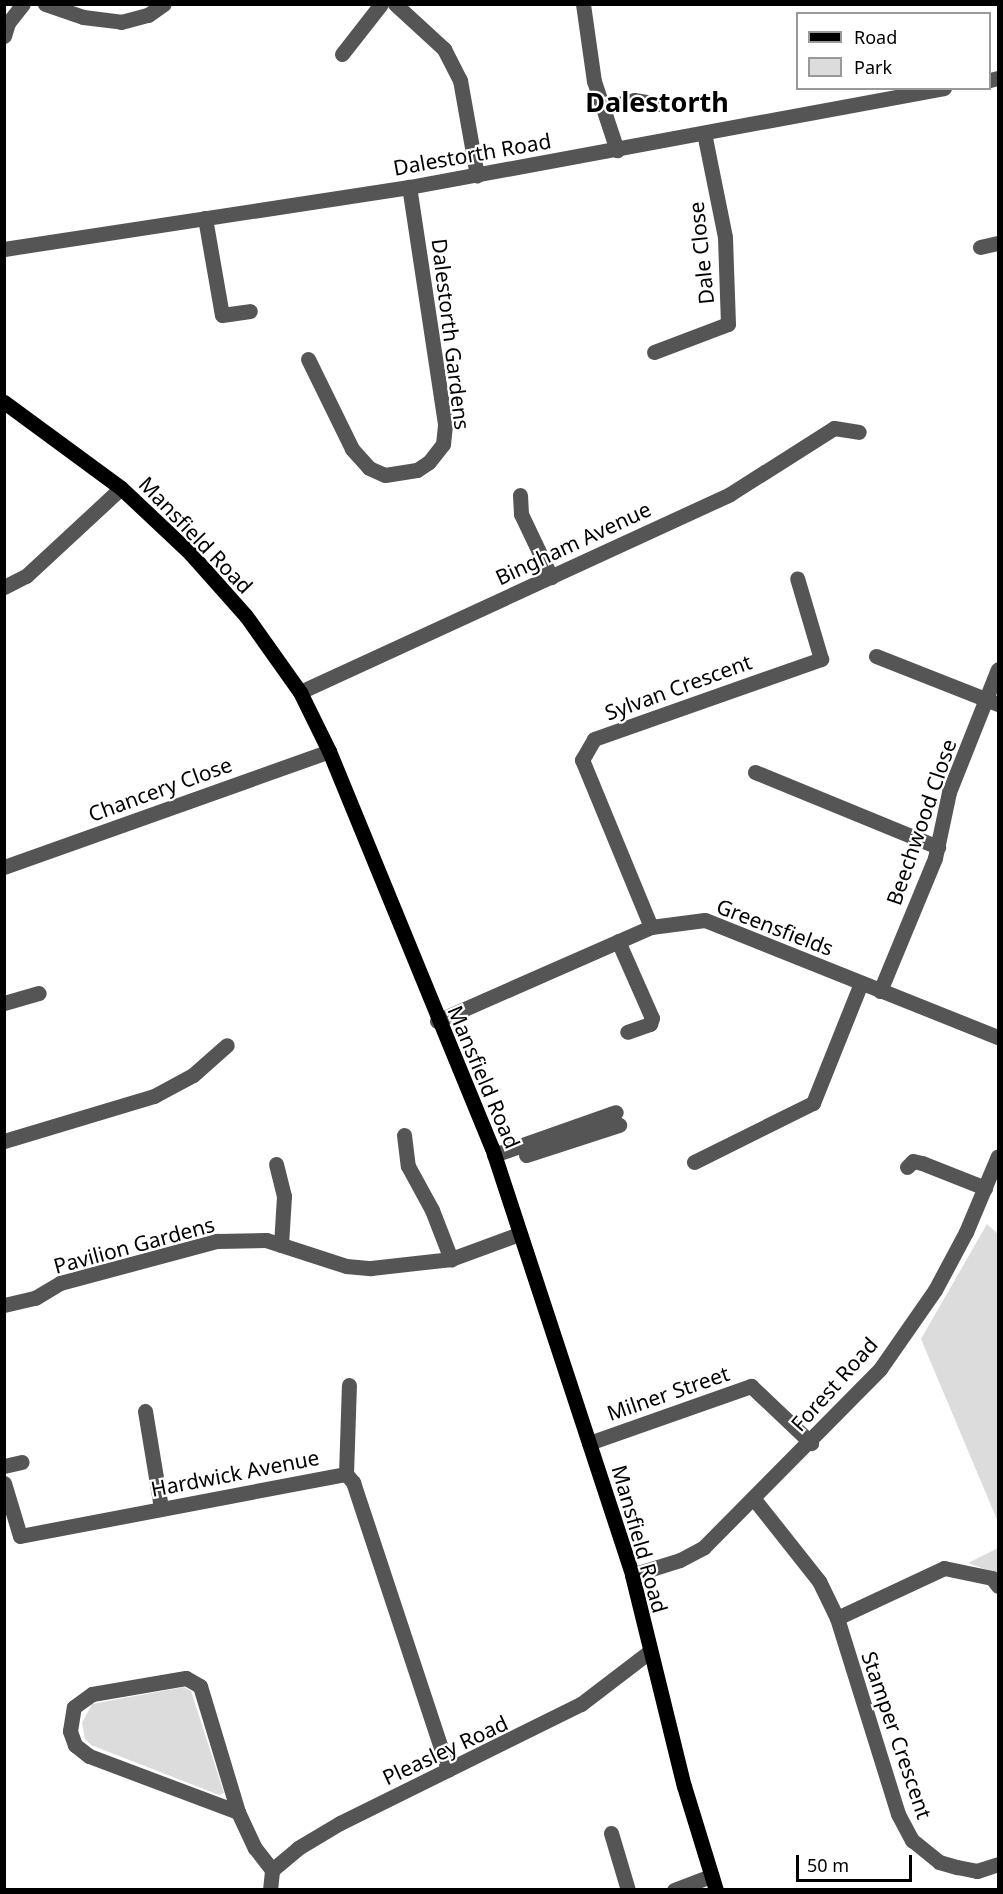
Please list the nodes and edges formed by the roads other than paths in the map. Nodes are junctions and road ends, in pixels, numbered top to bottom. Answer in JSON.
{"nodes":[{"id":1,"x":23,"y":4,"type":"edge"},
{"id":2,"x":45,"y":4,"type":"edge"},
{"id":3,"x":164,"y":4,"type":"edge"},
{"id":4,"x":381,"y":4,"type":"edge"},
{"id":5,"x":395,"y":4,"type":"edge"},
{"id":6,"x":583,"y":4,"type":"edge"},
{"id":7,"x":4,"y":36,"type":"edge"},
{"id":8,"x":342,"y":54,"type":"dead end"},
{"id":9,"x":934,"y":90,"type":"edge"},
{"id":10,"x":659,"y":104,"type":"dead end"},
{"id":11,"x":603,"y":108,"type":"junction"},
{"id":12,"x":704,"y":134,"type":"junction"},
{"id":13,"x":617,"y":150,"type":"junction"},
{"id":14,"x":477,"y":175,"type":"junction"},
{"id":15,"x":410,"y":187,"type":"junction"},
{"id":16,"x":206,"y":218,"type":"junction"},
{"id":17,"x":999,"y":243,"type":"edge"},
{"id":18,"x":980,"y":247,"type":"dead end"},
{"id":19,"x":4,"y":249,"type":"edge"},
{"id":20,"x":250,"y":311,"type":"dead end"},
{"id":21,"x":654,"y":352,"type":"dead end"},
{"id":22,"x":308,"y":359,"type":"dead end"},
{"id":23,"x":4,"y":402,"type":"edge"},
{"id":24,"x":859,"y":432,"type":"dead end"},
{"id":25,"x":121,"y":488,"type":"junction"},
{"id":26,"x":520,"y":495,"type":"dead end"},
{"id":27,"x":551,"y":577,"type":"junction"},
{"id":28,"x":797,"y":578,"type":"dead end"},
{"id":29,"x":4,"y":587,"type":"edge"},
{"id":30,"x":876,"y":656,"type":"dead end"},
{"id":31,"x":999,"y":669,"type":"edge"},
{"id":32,"x":300,"y":692,"type":"junction"},
{"id":33,"x":993,"y":702,"type":"edge"},
{"id":34,"x":329,"y":751,"type":"junction"},
{"id":35,"x":755,"y":772,"type":"dead end"},
{"id":36,"x":938,"y":847,"type":"junction"},
{"id":37,"x":4,"y":867,"type":"edge"},
{"id":38,"x":651,"y":927,"type":"junction"},
{"id":39,"x":618,"y":941,"type":"junction"},
{"id":40,"x":861,"y":983,"type":"junction"},
{"id":41,"x":880,"y":991,"type":"junction"},
{"id":42,"x":39,"y":993,"type":"dead end"},
{"id":43,"x":4,"y":1003,"type":"edge"},
{"id":44,"x":437,"y":1021,"type":"junction"},
{"id":45,"x":627,"y":1032,"type":"dead end"},
{"id":46,"x":999,"y":1037,"type":"edge"},
{"id":47,"x":227,"y":1045,"type":"dead end"},
{"id":48,"x":618,"y":1119,"type":"dead end"},
{"id":49,"x":404,"y":1136,"type":"dead end"},
{"id":50,"x":4,"y":1142,"type":"edge"},
{"id":51,"x":999,"y":1156,"type":"edge"},
{"id":52,"x":496,"y":1159,"type":"junction"},
{"id":53,"x":694,"y":1162,"type":"dead end"},
{"id":54,"x":276,"y":1164,"type":"dead end"},
{"id":55,"x":907,"y":1167,"type":"dead end"},
{"id":56,"x":985,"y":1188,"type":"junction"},
{"id":57,"x":519,"y":1234,"type":"junction"},
{"id":58,"x":281,"y":1245,"type":"junction"},
{"id":59,"x":451,"y":1259,"type":"junction"},
{"id":60,"x":4,"y":1305,"type":"edge"},
{"id":61,"x":349,"y":1385,"type":"dead end"},
{"id":62,"x":145,"y":1411,"type":"dead end"},
{"id":63,"x":589,"y":1443,"type":"junction"},
{"id":64,"x":811,"y":1443,"type":"junction"},
{"id":65,"x":22,"y":1462,"type":"dead end"},
{"id":66,"x":4,"y":1466,"type":"edge"},
{"id":67,"x":346,"y":1474,"type":"junction"},
{"id":68,"x":4,"y":1483,"type":"edge"},
{"id":69,"x":754,"y":1499,"type":"junction"},
{"id":70,"x":161,"y":1508,"type":"junction"},
{"id":71,"x":632,"y":1575,"type":"junction"},
{"id":72,"x":999,"y":1586,"type":"edge"},
{"id":73,"x":837,"y":1618,"type":"junction"},
{"id":74,"x":649,"y":1652,"type":"junction"},
{"id":75,"x":447,"y":1770,"type":"junction"},
{"id":76,"x":238,"y":1812,"type":"junction"},
{"id":77,"x":610,"y":1833,"type":"dead end"},
{"id":78,"x":999,"y":1864,"type":"edge"},
{"id":79,"x":272,"y":1869,"type":"junction"},
{"id":80,"x":713,"y":1883,"type":"edge"},
{"id":81,"x":270,"y":1890,"type":"edge"},
{"id":82,"x":628,"y":1890,"type":"edge"},
{"id":83,"x":674,"y":1890,"type":"edge"}],
"edges":[{"from":1,"to":7,"type":"street"},
{"from":2,"to":3,"type":"street"},
{"from":4,"to":8,"type":"street"},
{"from":5,"to":14,"type":"street"},
{"from":6,"to":11,"type":"street"},
{"from":9,"to":12,"type":"street","name":"Dalestorth Road"},
{"from":10,"to":11,"type":"street"},
{"from":11,"to":13,"type":"street"},
{"from":12,"to":13,"type":"street","name":"Dalestorth Road"},
{"from":12,"to":21,"type":"street","name":"Dale Close"},
{"from":13,"to":14,"type":"street","name":"Dalestorth Road"},
{"from":14,"to":15,"type":"street","name":"Dalestorth Road"},
{"from":15,"to":16,"type":"street","name":"Dalestorth Road"},
{"from":15,"to":22,"type":"street","name":"Dalestorth Gardens"},
{"from":16,"to":19,"type":"street","name":"Dalestorth Road"},
{"from":16,"to":20,"type":"street"},
{"from":17,"to":18,"type":"street"},
{"from":23,"to":25,"type":"main road","name":"Mansfield Road"},
{"from":24,"to":27,"type":"street","name":"Bingham Avenue"},
{"from":25,"to":29,"type":"street"},
{"from":25,"to":32,"type":"main road","name":"Mansfield Road"},
{"from":26,"to":27,"type":"street"},
{"from":27,"to":32,"type":"street","name":"Bingham Avenue"},
{"from":28,"to":38,"type":"street","name":"Sylvan Crescent"},
{"from":30,"to":33,"type":"street"},
{"from":31,"to":33,"type":"street","name":"Beechwood Close"},
{"from":32,"to":34,"type":"main road","name":"Mansfield Road"},
{"from":33,"to":36,"type":"street","name":"Beechwood Close"},
{"from":34,"to":37,"type":"street","name":"Chancery Close"},
{"from":34,"to":44,"type":"main road","name":"Mansfield Road"},
{"from":35,"to":36,"type":"street"},
{"from":36,"to":41,"type":"street","name":"Beechwood Close"},
{"from":38,"to":39,"type":"street","name":"Greensfields"},
{"from":38,"to":40,"type":"street","name":"Greensfields"},
{"from":39,"to":44,"type":"street","name":"Greensfields"},
{"from":39,"to":45,"type":"street"},
{"from":40,"to":41,"type":"street","name":"Greensfields"},
{"from":40,"to":53,"type":"street"},
{"from":41,"to":46,"type":"street","name":"Greensfields"},
{"from":42,"to":43,"type":"street"},
{"from":44,"to":52,"type":"main road","name":"Mansfield Road"},
{"from":47,"to":50,"type":"street"},
{"from":48,"to":52,"type":"street"},
{"from":49,"to":59,"type":"street"},
{"from":51,"to":56,"type":"street","name":"Forest Road"},
{"from":52,"to":57,"type":"main road","name":"Mansfield Road"},
{"from":54,"to":58,"type":"street"},
{"from":55,"to":56,"type":"street"},
{"from":56,"to":64,"type":"street","name":"Forest Road"},
{"from":57,"to":59,"type":"street","name":"Pavilion Gardens"},
{"from":57,"to":63,"type":"main road","name":"Mansfield Road"},
{"from":58,"to":59,"type":"street","name":"Pavilion Gardens"},
{"from":58,"to":60,"type":"street","name":"Pavilion Gardens"},
{"from":61,"to":67,"type":"street"},
{"from":62,"to":70,"type":"street"},
{"from":63,"to":64,"type":"street","name":"Milner Street"},
{"from":63,"to":71,"type":"main road","name":"Mansfield Road"},
{"from":64,"to":69,"type":"street","name":"Forest Road"},
{"from":65,"to":66,"type":"street"},
{"from":67,"to":70,"type":"street","name":"Hardwick Avenue"},
{"from":67,"to":75,"type":"street","name":"Hardwick Avenue"},
{"from":68,"to":70,"type":"street","name":"Hardwick Avenue"},
{"from":69,"to":71,"type":"street","name":"Forest Road"},
{"from":69,"to":73,"type":"street","name":"Stamper Crescent"},
{"from":71,"to":74,"type":"main road","name":"Mansfield Road"},
{"from":72,"to":73,"type":"street"},
{"from":73,"to":78,"type":"street","name":"Stamper Crescent"},
{"from":74,"to":75,"type":"street","name":"Pleasley Road"},
{"from":74,"to":80,"type":"main road","name":"Mansfield Road"},
{"from":75,"to":79,"type":"street","name":"Pleasley Road"},
{"from":76,"to":76,"type":"street"},
{"from":76,"to":79,"type":"street"},
{"from":77,"to":82,"type":"street"},
{"from":79,"to":81,"type":"street"},
{"from":80,"to":83,"type":"street"}]}
